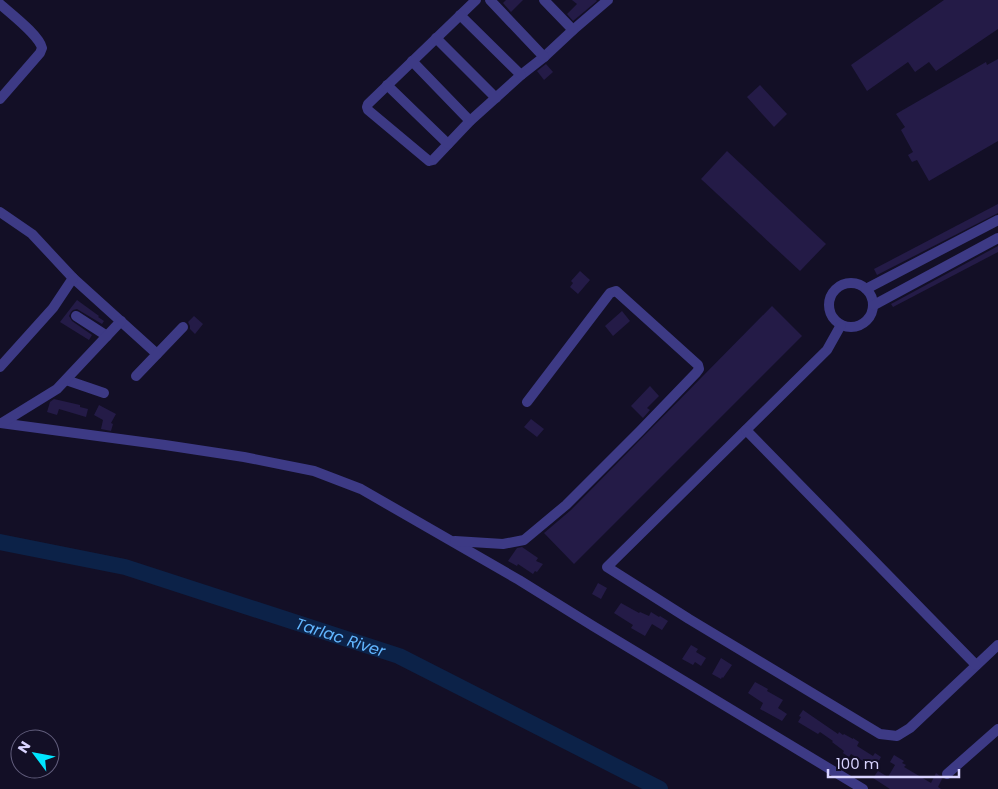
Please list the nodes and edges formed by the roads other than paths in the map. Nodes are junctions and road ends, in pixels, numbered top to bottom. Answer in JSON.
{"nodes":[{"id":1,"x":476,"y":0,"type":"edge"},
{"id":2,"x":490,"y":0,"type":"edge"},
{"id":3,"x":544,"y":0,"type":"edge"},
{"id":4,"x":603,"y":1,"type":"edge"},
{"id":5,"x":0,"y":4,"type":"edge"},
{"id":6,"x":460,"y":15,"type":"junction"},
{"id":7,"x":573,"y":30,"type":"junction"},
{"id":8,"x":436,"y":38,"type":"junction"},
{"id":9,"x":544,"y":57,"type":"junction"},
{"id":10,"x":412,"y":61,"type":"junction"},
{"id":11,"x":521,"y":76,"type":"junction"},
{"id":12,"x":387,"y":85,"type":"junction"},
{"id":13,"x":496,"y":98,"type":"junction"},
{"id":14,"x":0,"y":99,"type":"edge"},
{"id":15,"x":470,"y":121,"type":"junction"},
{"id":16,"x":448,"y":144,"type":"junction"},
{"id":17,"x":0,"y":212,"type":"edge"},
{"id":18,"x":998,"y":220,"type":"edge"},
{"id":19,"x":998,"y":238,"type":"edge"},
{"id":20,"x":949,"y":246,"type":"junction"},
{"id":21,"x":957,"y":260,"type":"junction"},
{"id":22,"x":74,"y":278,"type":"junction"},
{"id":23,"x":866,"y":289,"type":"junction"},
{"id":24,"x":874,"y":305,"type":"junction"},
{"id":25,"x":76,"y":316,"type":"dead end"},
{"id":26,"x":121,"y":321,"type":"junction"},
{"id":27,"x":841,"y":325,"type":"junction"},
{"id":28,"x":183,"y":327,"type":"dead end"},
{"id":29,"x":107,"y":336,"type":"junction"},
{"id":30,"x":157,"y":354,"type":"junction"},
{"id":31,"x":0,"y":368,"type":"edge"},
{"id":32,"x":136,"y":376,"type":"dead end"},
{"id":33,"x":66,"y":380,"type":"junction"},
{"id":34,"x":104,"y":392,"type":"dead end"},
{"id":35,"x":527,"y":402,"type":"dead end"},
{"id":36,"x":1,"y":423,"type":"edge"},
{"id":37,"x":746,"y":430,"type":"junction"},
{"id":38,"x":452,"y":541,"type":"junction"},
{"id":39,"x":998,"y":645,"type":"edge"},
{"id":40,"x":976,"y":665,"type":"junction"},
{"id":41,"x":998,"y":729,"type":"edge"},
{"id":42,"x":947,"y":774,"type":"dead end"},
{"id":43,"x":863,"y":789,"type":"edge"}],
"edges":[{"from":1,"to":6,"type":"street"},
{"from":2,"to":9,"type":"street"},
{"from":3,"to":7,"type":"street"},
{"from":4,"to":7,"type":"street"},
{"from":5,"to":14,"type":"street"},
{"from":6,"to":8,"type":"street"},
{"from":6,"to":11,"type":"street"},
{"from":7,"to":9,"type":"street"},
{"from":8,"to":10,"type":"street"},
{"from":8,"to":13,"type":"street"},
{"from":9,"to":11,"type":"street"},
{"from":10,"to":12,"type":"street"},
{"from":10,"to":15,"type":"street"},
{"from":11,"to":13,"type":"street"},
{"from":12,"to":16,"type":"street"},
{"from":12,"to":16,"type":"street"},
{"from":13,"to":15,"type":"street"},
{"from":15,"to":16,"type":"street"},
{"from":17,"to":22,"type":"street"},
{"from":18,"to":20,"type":"street"},
{"from":19,"to":21,"type":"street"},
{"from":20,"to":21,"type":"street"},
{"from":20,"to":23,"type":"street"},
{"from":21,"to":24,"type":"street"},
{"from":22,"to":26,"type":"street"},
{"from":22,"to":31,"type":"street"},
{"from":23,"to":24,"type":"street"},
{"from":23,"to":27,"type":"street"},
{"from":24,"to":27,"type":"street"},
{"from":25,"to":29,"type":"street"},
{"from":26,"to":29,"type":"street"},
{"from":26,"to":30,"type":"street"},
{"from":27,"to":37,"type":"street"},
{"from":28,"to":30,"type":"street"},
{"from":29,"to":33,"type":"street"},
{"from":30,"to":32,"type":"street"},
{"from":33,"to":34,"type":"street"},
{"from":33,"to":36,"type":"street"},
{"from":35,"to":38,"type":"street"},
{"from":36,"to":38,"type":"street"},
{"from":37,"to":40,"type":"street"},
{"from":37,"to":40,"type":"street"},
{"from":38,"to":43,"type":"street"},
{"from":39,"to":40,"type":"street"},
{"from":41,"to":42,"type":"street"}]}
